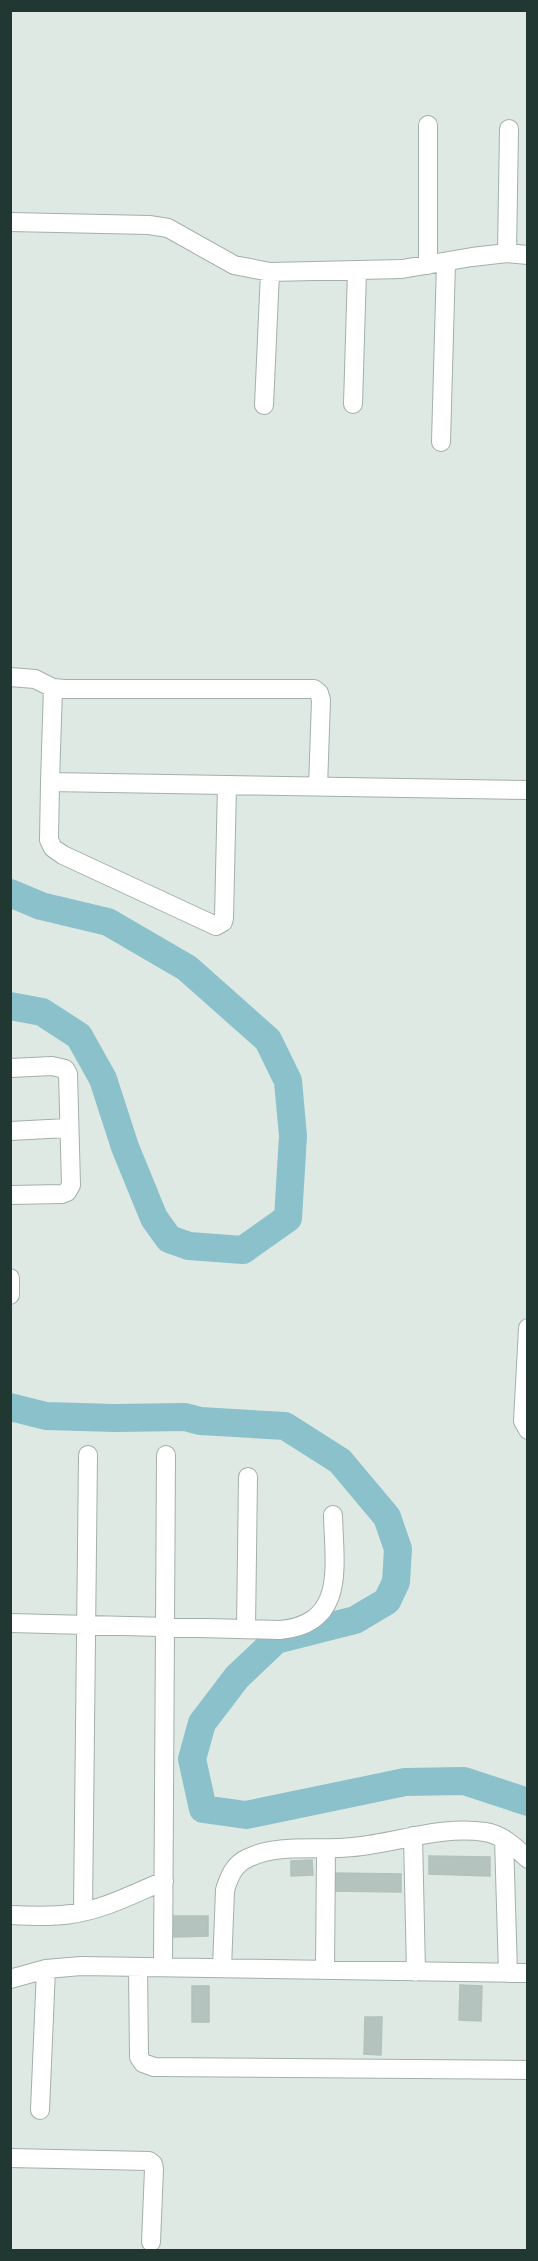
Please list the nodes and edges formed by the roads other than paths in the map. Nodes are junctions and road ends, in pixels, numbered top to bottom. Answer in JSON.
{"nodes":[{"id":1,"x":428,"y":125,"type":"dead end"},
{"id":2,"x":508,"y":129,"type":"dead end"},
{"id":3,"x":10,"y":222,"type":"edge"},
{"id":4,"x":507,"y":253,"type":"junction"},
{"id":5,"x":528,"y":255,"type":"edge"},
{"id":6,"x":437,"y":264,"type":"junction"},
{"id":7,"x":357,"y":271,"type":"junction"},
{"id":8,"x":270,"y":272,"type":"junction"},
{"id":9,"x":353,"y":404,"type":"dead end"},
{"id":10,"x":264,"y":405,"type":"dead end"},
{"id":11,"x":441,"y":442,"type":"dead end"},
{"id":12,"x":10,"y":677,"type":"edge"},
{"id":13,"x":53,"y":688,"type":"junction"},
{"id":14,"x":50,"y":782,"type":"junction"},
{"id":15,"x":227,"y":785,"type":"junction"},
{"id":16,"x":318,"y":787,"type":"junction"},
{"id":17,"x":528,"y":790,"type":"edge"},
{"id":18,"x":10,"y":1068,"type":"edge"},
{"id":19,"x":68,"y":1128,"type":"junction"},
{"id":20,"x":10,"y":1131,"type":"edge"},
{"id":21,"x":10,"y":1195,"type":"edge"},
{"id":22,"x":10,"y":1278,"type":"edge"},
{"id":23,"x":10,"y":1295,"type":"edge"},
{"id":24,"x":528,"y":1328,"type":"edge"},
{"id":25,"x":528,"y":1430,"type":"edge"},
{"id":26,"x":88,"y":1455,"type":"dead end"},
{"id":27,"x":166,"y":1455,"type":"dead end"},
{"id":28,"x":248,"y":1477,"type":"dead end"},
{"id":29,"x":333,"y":1515,"type":"dead end"},
{"id":30,"x":10,"y":1623,"type":"edge"},
{"id":31,"x":86,"y":1625,"type":"junction"},
{"id":32,"x":166,"y":1627,"type":"junction"},
{"id":33,"x":246,"y":1629,"type":"junction"},
{"id":34,"x":413,"y":1836,"type":"junction"},
{"id":35,"x":504,"y":1839,"type":"junction"},
{"id":36,"x":326,"y":1849,"type":"junction"},
{"id":37,"x":528,"y":1858,"type":"edge"},
{"id":38,"x":164,"y":1881,"type":"junction"},
{"id":39,"x":83,"y":1911,"type":"junction"},
{"id":40,"x":10,"y":1915,"type":"edge"},
{"id":41,"x":138,"y":1967,"type":"junction"},
{"id":42,"x":163,"y":1967,"type":"junction"},
{"id":43,"x":222,"y":1968,"type":"junction"},
{"id":44,"x":46,"y":1969,"type":"junction"},
{"id":45,"x":325,"y":1970,"type":"junction"},
{"id":46,"x":416,"y":1972,"type":"junction"},
{"id":47,"x":508,"y":1973,"type":"junction"},
{"id":48,"x":528,"y":1973,"type":"edge"},
{"id":49,"x":10,"y":1979,"type":"edge"},
{"id":50,"x":528,"y":2070,"type":"edge"},
{"id":51,"x":40,"y":2110,"type":"dead end"},
{"id":52,"x":10,"y":2158,"type":"edge"},
{"id":53,"x":151,"y":2242,"type":"dead end"}],
"edges":[{"from":1,"to":6,"type":"street"},
{"from":2,"to":4,"type":"street"},
{"from":3,"to":8,"type":"street"},
{"from":4,"to":5,"type":"street"},
{"from":4,"to":6,"type":"street"},
{"from":6,"to":7,"type":"street"},
{"from":6,"to":11,"type":"street"},
{"from":7,"to":8,"type":"street"},
{"from":7,"to":9,"type":"street"},
{"from":8,"to":10,"type":"street"},
{"from":12,"to":13,"type":"street"},
{"from":13,"to":14,"type":"street"},
{"from":13,"to":16,"type":"street"},
{"from":14,"to":15,"type":"street"},
{"from":14,"to":15,"type":"street"},
{"from":15,"to":16,"type":"street"},
{"from":16,"to":17,"type":"street"},
{"from":18,"to":19,"type":"street"},
{"from":19,"to":20,"type":"street"},
{"from":19,"to":21,"type":"street"},
{"from":22,"to":23,"type":"street"},
{"from":24,"to":25,"type":"street"},
{"from":26,"to":31,"type":"street"},
{"from":27,"to":32,"type":"street"},
{"from":28,"to":33,"type":"street"},
{"from":29,"to":33,"type":"street"},
{"from":30,"to":31,"type":"street"},
{"from":31,"to":32,"type":"street"},
{"from":31,"to":39,"type":"street"},
{"from":32,"to":33,"type":"street"},
{"from":32,"to":38,"type":"street"},
{"from":34,"to":35,"type":"street"},
{"from":34,"to":36,"type":"street"},
{"from":34,"to":46,"type":"street"},
{"from":35,"to":37,"type":"street"},
{"from":35,"to":47,"type":"street"},
{"from":36,"to":43,"type":"street"},
{"from":36,"to":45,"type":"street"},
{"from":38,"to":39,"type":"street"},
{"from":38,"to":42,"type":"street"},
{"from":39,"to":40,"type":"street"},
{"from":41,"to":42,"type":"street"},
{"from":41,"to":44,"type":"street"},
{"from":41,"to":50,"type":"street"},
{"from":42,"to":43,"type":"street"},
{"from":43,"to":45,"type":"street"},
{"from":44,"to":49,"type":"street"},
{"from":44,"to":51,"type":"street"},
{"from":45,"to":46,"type":"street"},
{"from":46,"to":47,"type":"street"},
{"from":47,"to":48,"type":"street"},
{"from":52,"to":53,"type":"street"}]}
